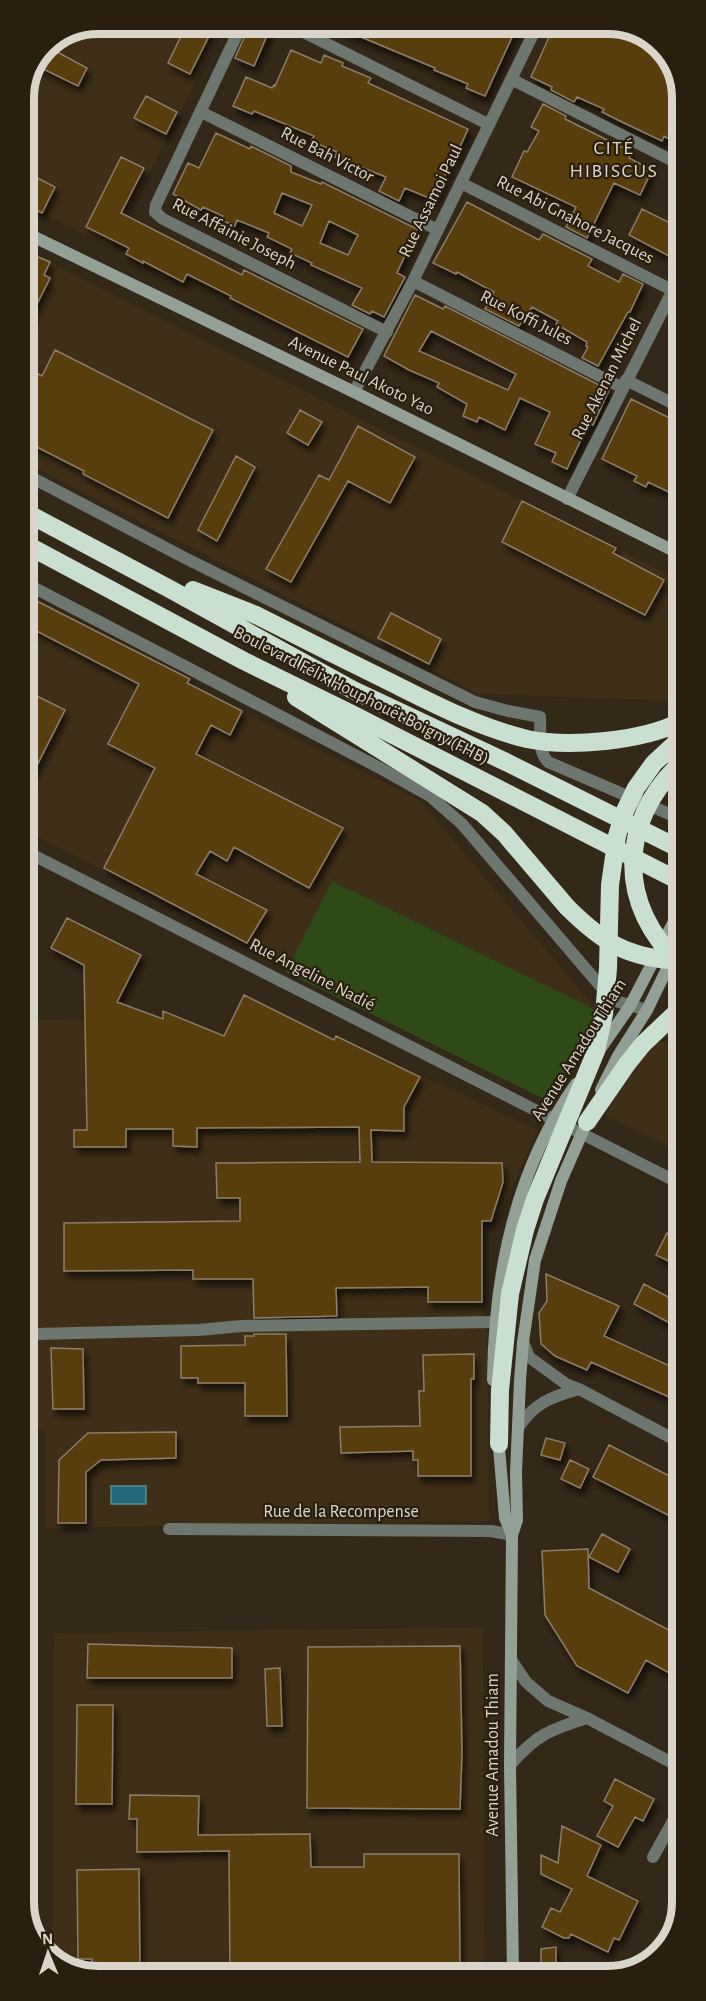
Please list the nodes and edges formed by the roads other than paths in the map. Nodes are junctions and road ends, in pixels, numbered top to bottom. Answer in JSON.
{"nodes":[{"id":1,"x":237,"y":34,"type":"edge"},
{"id":2,"x":308,"y":34,"type":"edge"},
{"id":3,"x":533,"y":35,"type":"edge"},
{"id":4,"x":511,"y":79,"type":"junction"},
{"id":5,"x":201,"y":112,"type":"junction"},
{"id":6,"x":488,"y":124,"type":"junction"},
{"id":7,"x":672,"y":160,"type":"edge"},
{"id":8,"x":461,"y":183,"type":"junction"},
{"id":9,"x":438,"y":230,"type":"junction"},
{"id":10,"x":34,"y":237,"type":"edge"},
{"id":11,"x":413,"y":281,"type":"junction"},
{"id":12,"x":672,"y":281,"type":"edge"},
{"id":13,"x":672,"y":293,"type":"edge"},
{"id":14,"x":387,"y":332,"type":"junction"},
{"id":15,"x":624,"y":384,"type":"junction"},
{"id":16,"x":354,"y":392,"type":"junction"},
{"id":17,"x":672,"y":404,"type":"edge"},
{"id":18,"x":34,"y":479,"type":"edge"},
{"id":19,"x":567,"y":499,"type":"junction"},
{"id":20,"x":34,"y":517,"type":"edge"},
{"id":21,"x":34,"y":549,"type":"edge"},
{"id":22,"x":94,"y":549,"type":"junction"},
{"id":23,"x":672,"y":550,"type":"edge"},
{"id":24,"x":34,"y":588,"type":"edge"},
{"id":25,"x":244,"y":661,"type":"junction"},
{"id":26,"x":672,"y":725,"type":"edge"},
{"id":27,"x":672,"y":746,"type":"edge"},
{"id":28,"x":672,"y":773,"type":"edge"},
{"id":29,"x":672,"y":819,"type":"edge"},
{"id":30,"x":672,"y":826,"type":"edge"},
{"id":31,"x":655,"y":835,"type":"junction"},
{"id":32,"x":672,"y":844,"type":"edge"},
{"id":33,"x":34,"y":856,"type":"edge"},
{"id":34,"x":672,"y":877,"type":"edge"},
{"id":35,"x":672,"y":925,"type":"edge"},
{"id":36,"x":672,"y":954,"type":"edge"},
{"id":37,"x":672,"y":959,"type":"edge"},
{"id":38,"x":672,"y":962,"type":"edge"},
{"id":39,"x":630,"y":1006,"type":"junction"},
{"id":40,"x":647,"y":1010,"type":"junction"},
{"id":41,"x":672,"y":1017,"type":"edge"},
{"id":42,"x":554,"y":1119,"type":"junction"},
{"id":43,"x":584,"y":1127,"type":"junction"},
{"id":44,"x":672,"y":1179,"type":"edge"},
{"id":45,"x":495,"y":1322,"type":"junction"},
{"id":46,"x":35,"y":1334,"type":"dead end"},
{"id":47,"x":523,"y":1342,"type":"junction"},
{"id":48,"x":579,"y":1389,"type":"junction"},
{"id":49,"x":518,"y":1428,"type":"junction"},
{"id":50,"x":672,"y":1438,"type":"edge"},
{"id":51,"x":499,"y":1444,"type":"junction"},
{"id":52,"x":169,"y":1529,"type":"dead end"},
{"id":53,"x":512,"y":1535,"type":"junction"},
{"id":54,"x":512,"y":1661,"type":"junction"},
{"id":55,"x":587,"y":1718,"type":"junction"},
{"id":56,"x":672,"y":1763,"type":"edge"},
{"id":57,"x":510,"y":1765,"type":"junction"},
{"id":58,"x":672,"y":1823,"type":"edge"},
{"id":59,"x":653,"y":1857,"type":"dead end"},
{"id":60,"x":513,"y":1966,"type":"edge"}],
"edges":[{"from":1,"to":5,"type":"street","name":"Rue Affainie Joseph"},
{"from":2,"to":6,"type":"street"},
{"from":3,"to":4,"type":"street","name":"Rue Assamoi Paul"},
{"from":4,"to":6,"type":"street","name":"Rue Assamoi Paul"},
{"from":4,"to":7,"type":"street"},
{"from":5,"to":9,"type":"street","name":"Rue Bah Victor"},
{"from":5,"to":14,"type":"street","name":"Rue Affainie Joseph"},
{"from":6,"to":8,"type":"street","name":"Rue Assamoi Paul"},
{"from":8,"to":9,"type":"street","name":"Rue Assamoi Paul"},
{"from":8,"to":12,"type":"street","name":"Rue Abi Gnahore Jacques"},
{"from":9,"to":11,"type":"street","name":"Rue Assamoi Paul"},
{"from":10,"to":16,"type":"main road","name":"Avenue Paul Akoto Yao"},
{"from":11,"to":14,"type":"street","name":"Rue Assamoi Paul"},
{"from":11,"to":15,"type":"street","name":"Rue Koffi Jules"},
{"from":13,"to":15,"type":"street","name":"Rue Akenan Michel"},
{"from":14,"to":16,"type":"street","name":"Rue Assamoi Paul"},
{"from":15,"to":17,"type":"street","name":"Rue Koffi Jules"},
{"from":15,"to":19,"type":"street","name":"Rue Akenan Michel"},
{"from":16,"to":19,"type":"main road","name":"Avenue Paul Akoto Yao"},
{"from":18,"to":29,"type":"street"},
{"from":19,"to":23,"type":"main road","name":"Avenue Paul Akoto Yao"},
{"from":20,"to":22,"type":"highway","name":"Boulevard Félix Houphouët Boigny (FHB)"},
{"from":21,"to":25,"type":"highway","name":"Boulevard Félix Houphouët Boigny (FHB)"},
{"from":22,"to":26,"type":"highway","bridge":true},
{"from":22,"to":31,"type":"highway","name":"Boulevard Félix Houphouët Boigny (FHB)"},
{"from":24,"to":39,"type":"street"},
{"from":25,"to":34,"type":"highway","name":"Boulevard Félix Houphouët Boigny (FHB)"},
{"from":25,"to":38,"type":"highway","bridge":true},
{"from":27,"to":51,"type":"highway","bridge":true},
{"from":28,"to":36,"type":"highway","bridge":true},
{"from":30,"to":31,"type":"highway"},
{"from":31,"to":32,"type":"highway","name":"Boulevard Félix Houphouët Boigny (FHB)"},
{"from":33,"to":42,"type":"street","name":"Rue Angeline Nadié"},
{"from":35,"to":39,"type":"main road","name":"Avenue Amadou Thiam"},
{"from":37,"to":40,"type":"main road","name":"Avenue Amadou Thiam"},
{"from":39,"to":40,"type":"street"},
{"from":39,"to":42,"type":"main road","name":"Avenue Amadou Thiam"},
{"from":40,"to":43,"type":"main road","name":"Avenue Amadou Thiam"},
{"from":41,"to":43,"type":"highway"},
{"from":42,"to":43,"type":"street","name":"Rue Angeline Nadié"},
{"from":42,"to":45,"type":"main road","name":"Avenue Amadou Thiam"},
{"from":43,"to":44,"type":"street","name":"Rue Angeline Nadié"},
{"from":43,"to":47,"type":"main road","name":"Avenue Amadou Thiam"},
{"from":45,"to":46,"type":"street"},
{"from":45,"to":51,"type":"main road","name":"Avenue Amadou Thiam"},
{"from":47,"to":48,"type":"street"},
{"from":47,"to":49,"type":"main road","name":"Avenue Amadou Thiam"},
{"from":48,"to":49,"type":"street"},
{"from":48,"to":50,"type":"street"},
{"from":49,"to":53,"type":"main road","name":"Avenue Amadou Thiam"},
{"from":51,"to":53,"type":"main road","name":"Avenue Amadou Thiam"},
{"from":52,"to":53,"type":"street","name":"Rue de la Recompense"},
{"from":53,"to":54,"type":"main road","name":"Avenue Amadou Thiam"},
{"from":54,"to":55,"type":"street"},
{"from":54,"to":57,"type":"main road","name":"Avenue Amadou Thiam"},
{"from":55,"to":56,"type":"street"},
{"from":55,"to":57,"type":"street"},
{"from":57,"to":60,"type":"main road","name":"Avenue Amadou Thiam"},
{"from":58,"to":59,"type":"street"}]}
